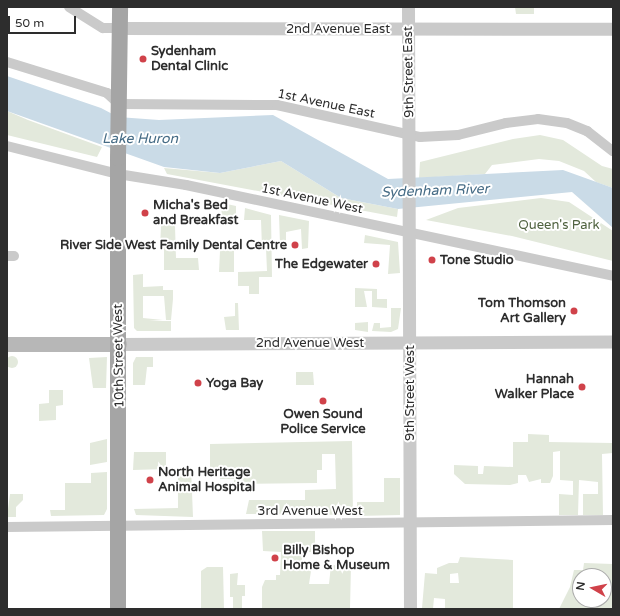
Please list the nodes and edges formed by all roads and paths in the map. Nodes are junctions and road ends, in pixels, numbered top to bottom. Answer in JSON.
{"nodes":[{"id":1,"x":69,"y":7,"type":"edge"},
{"id":2,"x":120,"y":7,"type":"edge"},
{"id":3,"x":408,"y":7,"type":"edge"},
{"id":4,"x":120,"y":28,"type":"junction"},
{"id":5,"x":613,"y":29,"type":"edge"},
{"id":6,"x":408,"y":30,"type":"junction"},
{"id":7,"x":7,"y":62,"type":"edge"},
{"id":8,"x":118,"y":111,"type":"junction"},
{"id":9,"x":410,"y":136,"type":"junction"},
{"id":10,"x":7,"y":146,"type":"edge"},
{"id":11,"x":613,"y":151,"type":"edge"},
{"id":12,"x":118,"y":174,"type":"junction"},
{"id":13,"x":409,"y":177,"type":"joint"},
{"id":14,"x":409,"y":234,"type":"junction"},
{"id":15,"x":613,"y":276,"type":"edge"},
{"id":16,"x":613,"y":341,"type":"edge"},
{"id":17,"x":410,"y":343,"type":"junction"},
{"id":18,"x":7,"y":344,"type":"edge"},
{"id":19,"x":119,"y":344,"type":"junction"},
{"id":20,"x":613,"y":520,"type":"edge"},
{"id":21,"x":409,"y":523,"type":"junction"},
{"id":22,"x":118,"y":525,"type":"junction"},
{"id":23,"x":7,"y":527,"type":"edge"},
{"id":24,"x":118,"y":609,"type":"edge"},
{"id":25,"x":410,"y":609,"type":"edge"}],
"edges":[{"from":1,"to":4,"type":"street","name":"2nd Avenue East"},
{"from":2,"to":4,"type":"main road","name":"10th Street West"},
{"from":3,"to":6,"type":"street","name":"9th Street East"},
{"from":4,"to":6,"type":"street","name":"2nd Avenue East"},
{"from":4,"to":8,"type":"main road","name":"10th Street West"},
{"from":5,"to":6,"type":"street","name":"2nd Avenue East"},
{"from":6,"to":9,"type":"street","name":"9th Street East"},
{"from":7,"to":8,"type":"street"},
{"from":8,"to":9,"type":"street","name":"1st Avenue East"},
{"from":8,"to":12,"type":"main road","name":"10th Street West"},
{"from":9,"to":11,"type":"street","name":"1st Avenue East"},
{"from":9,"to":13,"type":"street","name":"9th Street East"},
{"from":10,"to":12,"type":"street","name":"1st Avenue West"},
{"from":12,"to":14,"type":"street","name":"1st Avenue West"},
{"from":12,"to":19,"type":"main road","name":"10th Street West"},
{"from":13,"to":14,"type":"street","name":"9th Street West"},
{"from":14,"to":15,"type":"street","name":"1st Avenue West"},
{"from":14,"to":17,"type":"street","name":"9th Street West"},
{"from":16,"to":17,"type":"street","name":"2nd Avenue West"},
{"from":17,"to":19,"type":"street","name":"2nd Avenue West"},
{"from":17,"to":21,"type":"street","name":"9th Street West"},
{"from":18,"to":19,"type":"main road","name":"2nd Avenue West"},
{"from":19,"to":22,"type":"main road","name":"10th Street West"},
{"from":20,"to":21,"type":"street","name":"3rd Avenue West"},
{"from":21,"to":22,"type":"street","name":"3rd Avenue West"},
{"from":21,"to":25,"type":"street","name":"9th Street West"},
{"from":22,"to":23,"type":"street","name":"3rd Avenue West"},
{"from":22,"to":24,"type":"main road","name":"10th Street West"}]}
